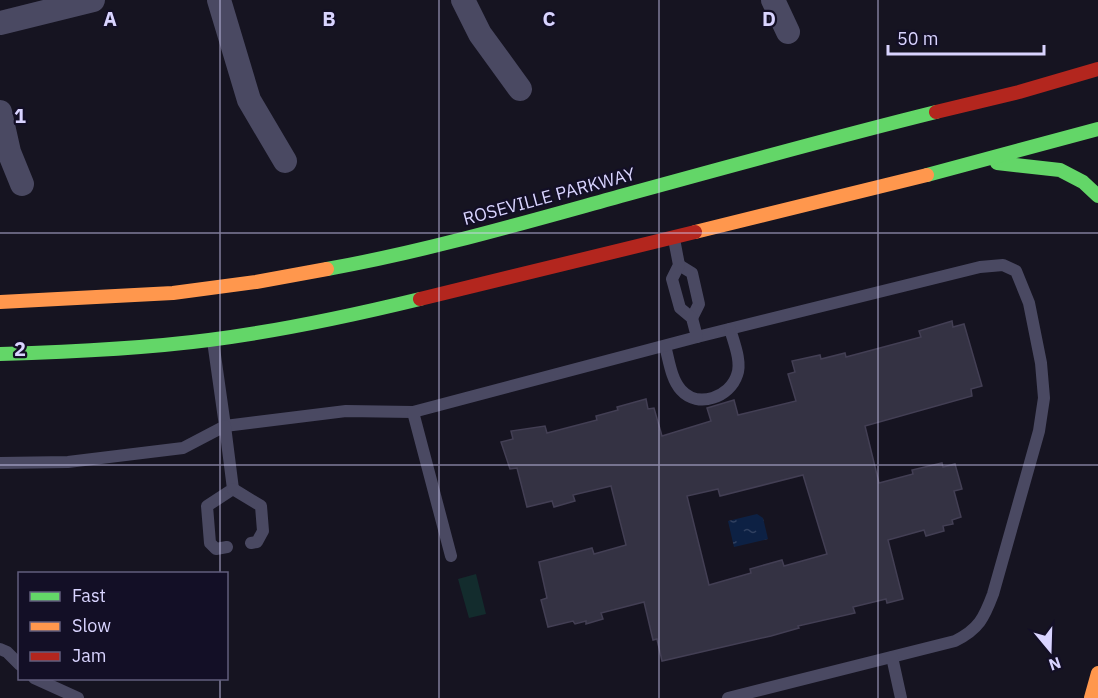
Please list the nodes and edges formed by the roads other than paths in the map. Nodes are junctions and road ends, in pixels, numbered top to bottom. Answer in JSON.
{"nodes":[{"id":1,"x":93,"y":0,"type":"edge"},
{"id":2,"x":219,"y":0,"type":"edge"},
{"id":3,"x":463,"y":0,"type":"edge"},
{"id":4,"x":773,"y":0,"type":"edge"},
{"id":5,"x":0,"y":23,"type":"edge"},
{"id":6,"x":788,"y":32,"type":"dead end"},
{"id":7,"x":1098,"y":69,"type":"edge"},
{"id":8,"x":520,"y":89,"type":"dead end"},
{"id":9,"x":0,"y":112,"type":"edge"},
{"id":10,"x":1098,"y":129,"type":"edge"},
{"id":11,"x":285,"y":161,"type":"dead end"},
{"id":12,"x":977,"y":161,"type":"junction"},
{"id":13,"x":22,"y":184,"type":"dead end"},
{"id":14,"x":1098,"y":196,"type":"edge"},
{"id":15,"x":674,"y":238,"type":"junction"},
{"id":16,"x":680,"y":265,"type":"junction"},
{"id":17,"x":0,"y":302,"type":"edge"},
{"id":18,"x":692,"y":318,"type":"junction"},
{"id":19,"x":730,"y":329,"type":"junction"},
{"id":20,"x":697,"y":337,"type":"junction"},
{"id":21,"x":213,"y":339,"type":"junction"},
{"id":22,"x":665,"y":346,"type":"junction"},
{"id":23,"x":0,"y":354,"type":"edge"},
{"id":24,"x":413,"y":412,"type":"junction"},
{"id":25,"x":225,"y":426,"type":"junction"},
{"id":26,"x":0,"y":463,"type":"edge"},
{"id":27,"x":233,"y":489,"type":"junction"},
{"id":28,"x":251,"y":543,"type":"dead end"},
{"id":29,"x":227,"y":547,"type":"dead end"},
{"id":30,"x":451,"y":556,"type":"dead end"},
{"id":31,"x":9,"y":650,"type":"edge"},
{"id":32,"x":892,"y":657,"type":"junction"},
{"id":33,"x":18,"y":663,"type":"edge"},
{"id":34,"x":1098,"y":673,"type":"edge"},
{"id":35,"x":38,"y":680,"type":"edge"},
{"id":36,"x":78,"y":698,"type":"edge"},
{"id":37,"x":728,"y":698,"type":"edge"},
{"id":38,"x":900,"y":698,"type":"edge"},
{"id":39,"x":1091,"y":698,"type":"edge"}],
"edges":[{"from":1,"to":5,"type":"street"},
{"from":2,"to":11,"type":"street"},
{"from":3,"to":8,"type":"street"},
{"from":4,"to":6,"type":"street"},
{"from":7,"to":17,"type":"main road","name":"ROSEVILLE PARKWAY"},
{"from":9,"to":13,"type":"street"},
{"from":10,"to":12,"type":"main road"},
{"from":12,"to":14,"type":"main road"},
{"from":12,"to":15,"type":"main road"},
{"from":15,"to":16,"type":"lane"},
{"from":15,"to":21,"type":"main road"},
{"from":16,"to":18,"type":"lane"},
{"from":16,"to":18,"type":"lane"},
{"from":18,"to":20,"type":"lane"},
{"from":19,"to":20,"type":"lane"},
{"from":19,"to":22,"type":"lane"},
{"from":19,"to":32,"type":"lane"},
{"from":20,"to":22,"type":"lane"},
{"from":21,"to":23,"type":"main road"},
{"from":21,"to":25,"type":"lane"},
{"from":22,"to":24,"type":"lane"},
{"from":24,"to":25,"type":"lane"},
{"from":24,"to":30,"type":"lane"},
{"from":25,"to":26,"type":"lane"},
{"from":25,"to":27,"type":"lane"},
{"from":27,"to":28,"type":"lane"},
{"from":27,"to":29,"type":"lane"},
{"from":31,"to":33,"type":"lane"},
{"from":32,"to":37,"type":"lane"},
{"from":32,"to":38,"type":"lane"},
{"from":34,"to":39,"type":"main road"},
{"from":35,"to":36,"type":"lane"}]}
